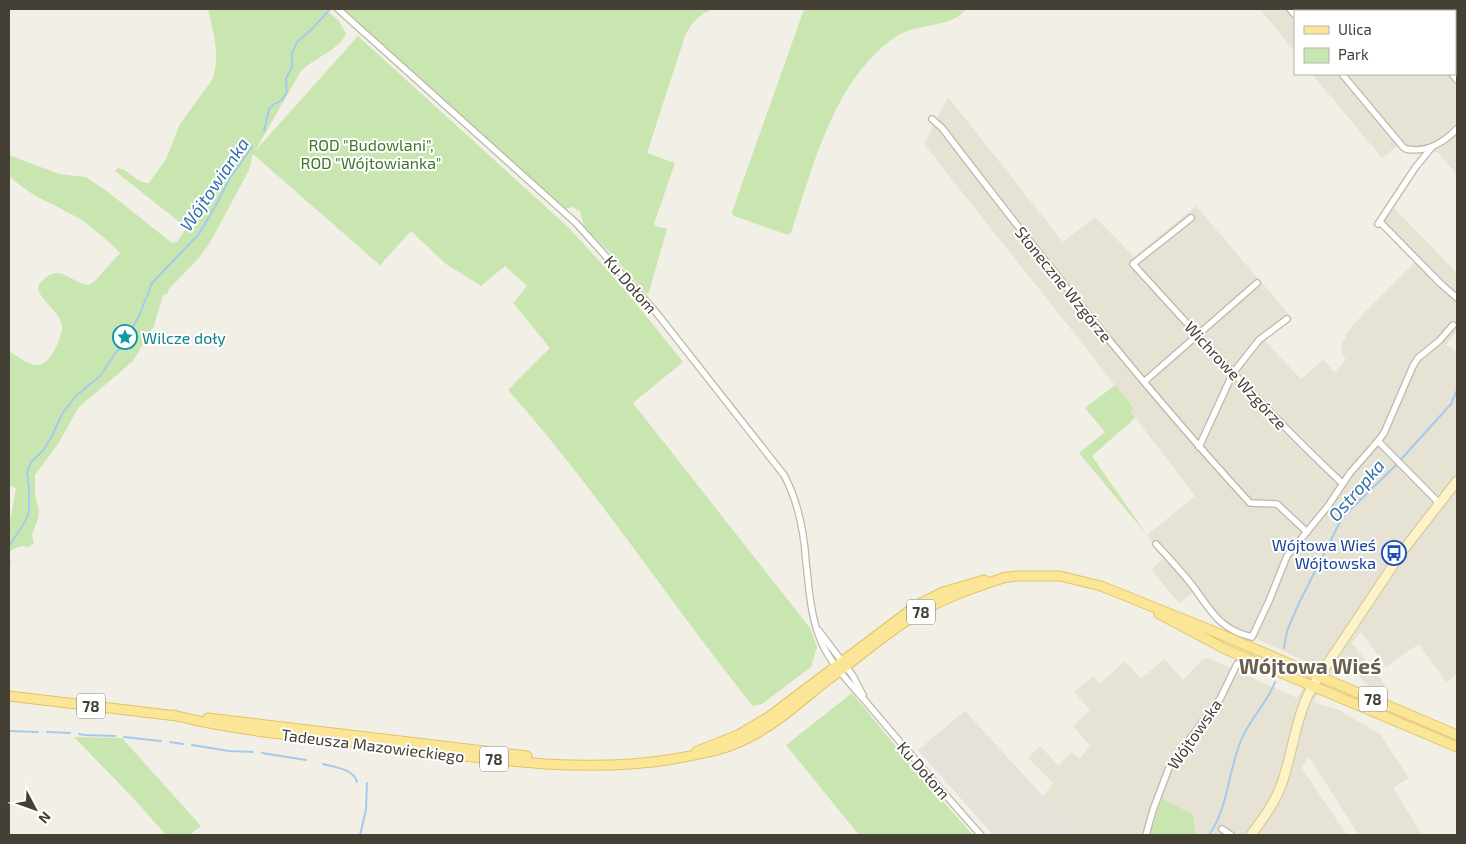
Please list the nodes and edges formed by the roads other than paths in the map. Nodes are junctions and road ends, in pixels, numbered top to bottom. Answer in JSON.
{"nodes":[{"id":1,"x":338,"y":9,"type":"edge"},
{"id":2,"x":1343,"y":75,"type":"edge"},
{"id":3,"x":932,"y":119,"type":"dead end"},
{"id":4,"x":1457,"y":129,"type":"edge"},
{"id":5,"x":1432,"y":147,"type":"junction"},
{"id":6,"x":1192,"y":218,"type":"dead end"},
{"id":7,"x":1257,"y":283,"type":"dead end"},
{"id":8,"x":1457,"y":298,"type":"edge"},
{"id":9,"x":1287,"y":319,"type":"dead end"},
{"id":10,"x":1455,"y":327,"type":"edge"},
{"id":11,"x":1198,"y":336,"type":"junction"},
{"id":12,"x":1233,"y":373,"type":"junction"},
{"id":13,"x":1145,"y":381,"type":"junction"},
{"id":14,"x":1378,"y":441,"type":"junction"},
{"id":15,"x":1199,"y":447,"type":"junction"},
{"id":16,"x":1457,"y":481,"type":"edge"},
{"id":17,"x":1342,"y":483,"type":"junction"},
{"id":18,"x":1439,"y":503,"type":"junction"},
{"id":19,"x":1307,"y":532,"type":"junction"},
{"id":20,"x":1156,"y":544,"type":"dead end"},
{"id":21,"x":1119,"y":593,"type":"junction"},
{"id":22,"x":1237,"y":664,"type":"dead end"},
{"id":23,"x":841,"y":666,"type":"junction"},
{"id":24,"x":1319,"y":676,"type":"junction"},
{"id":25,"x":1312,"y":687,"type":"junction"},
{"id":26,"x":9,"y":696,"type":"edge"},
{"id":27,"x":1457,"y":735,"type":"edge"},
{"id":28,"x":1457,"y":747,"type":"edge"},
{"id":29,"x":1222,"y":829,"type":"dead end"},
{"id":30,"x":981,"y":835,"type":"edge"},
{"id":31,"x":1146,"y":835,"type":"edge"},
{"id":32,"x":1231,"y":835,"type":"edge"},
{"id":33,"x":1251,"y":835,"type":"edge"}],
"edges":[{"from":1,"to":23,"type":"street","name":"Ku Dołom"},
{"from":2,"to":5,"type":"street"},
{"from":3,"to":13,"type":"street","name":"Słoneczne Wzgórze"},
{"from":4,"to":5,"type":"street"},
{"from":5,"to":8,"type":"street"},
{"from":6,"to":11,"type":"street","name":"Wichrowe Wzgórze"},
{"from":7,"to":11,"type":"street"},
{"from":9,"to":12,"type":"street"},
{"from":10,"to":14,"type":"street"},
{"from":11,"to":12,"type":"street","name":"Wichrowe Wzgórze"},
{"from":11,"to":13,"type":"street"},
{"from":12,"to":15,"type":"street"},
{"from":12,"to":17,"type":"street","name":"Wichrowe Wzgórze"},
{"from":13,"to":15,"type":"street","name":"Słoneczne Wzgórze"},
{"from":14,"to":17,"type":"street"},
{"from":14,"to":18,"type":"street"},
{"from":15,"to":19,"type":"street","name":"Słoneczne Wzgórze"},
{"from":16,"to":18,"type":"main road"},
{"from":17,"to":19,"type":"street"},
{"from":18,"to":24,"type":"main road"},
{"from":19,"to":20,"type":"street"},
{"from":21,"to":23,"type":"main road","name":"Tadeusza Mazowieckiego","number":"78"},
{"from":21,"to":24,"type":"main road","name":"Tadeusza Mazowieckiego","number":"78"},
{"from":21,"to":25,"type":"main road","name":"Tadeusza Mazowieckiego","number":"78"},
{"from":22,"to":31,"type":"street","name":"Wójtowska"},
{"from":23,"to":26,"type":"main road","name":"Tadeusza Mazowieckiego","number":"78"},
{"from":23,"to":30,"type":"street","name":"Ku Dołom"},
{"from":24,"to":25,"type":"main road"},
{"from":24,"to":27,"type":"main road","number":"78"},
{"from":25,"to":28,"type":"main road","number":"78"},
{"from":25,"to":33,"type":"main road"},
{"from":29,"to":32,"type":"street"}]}
